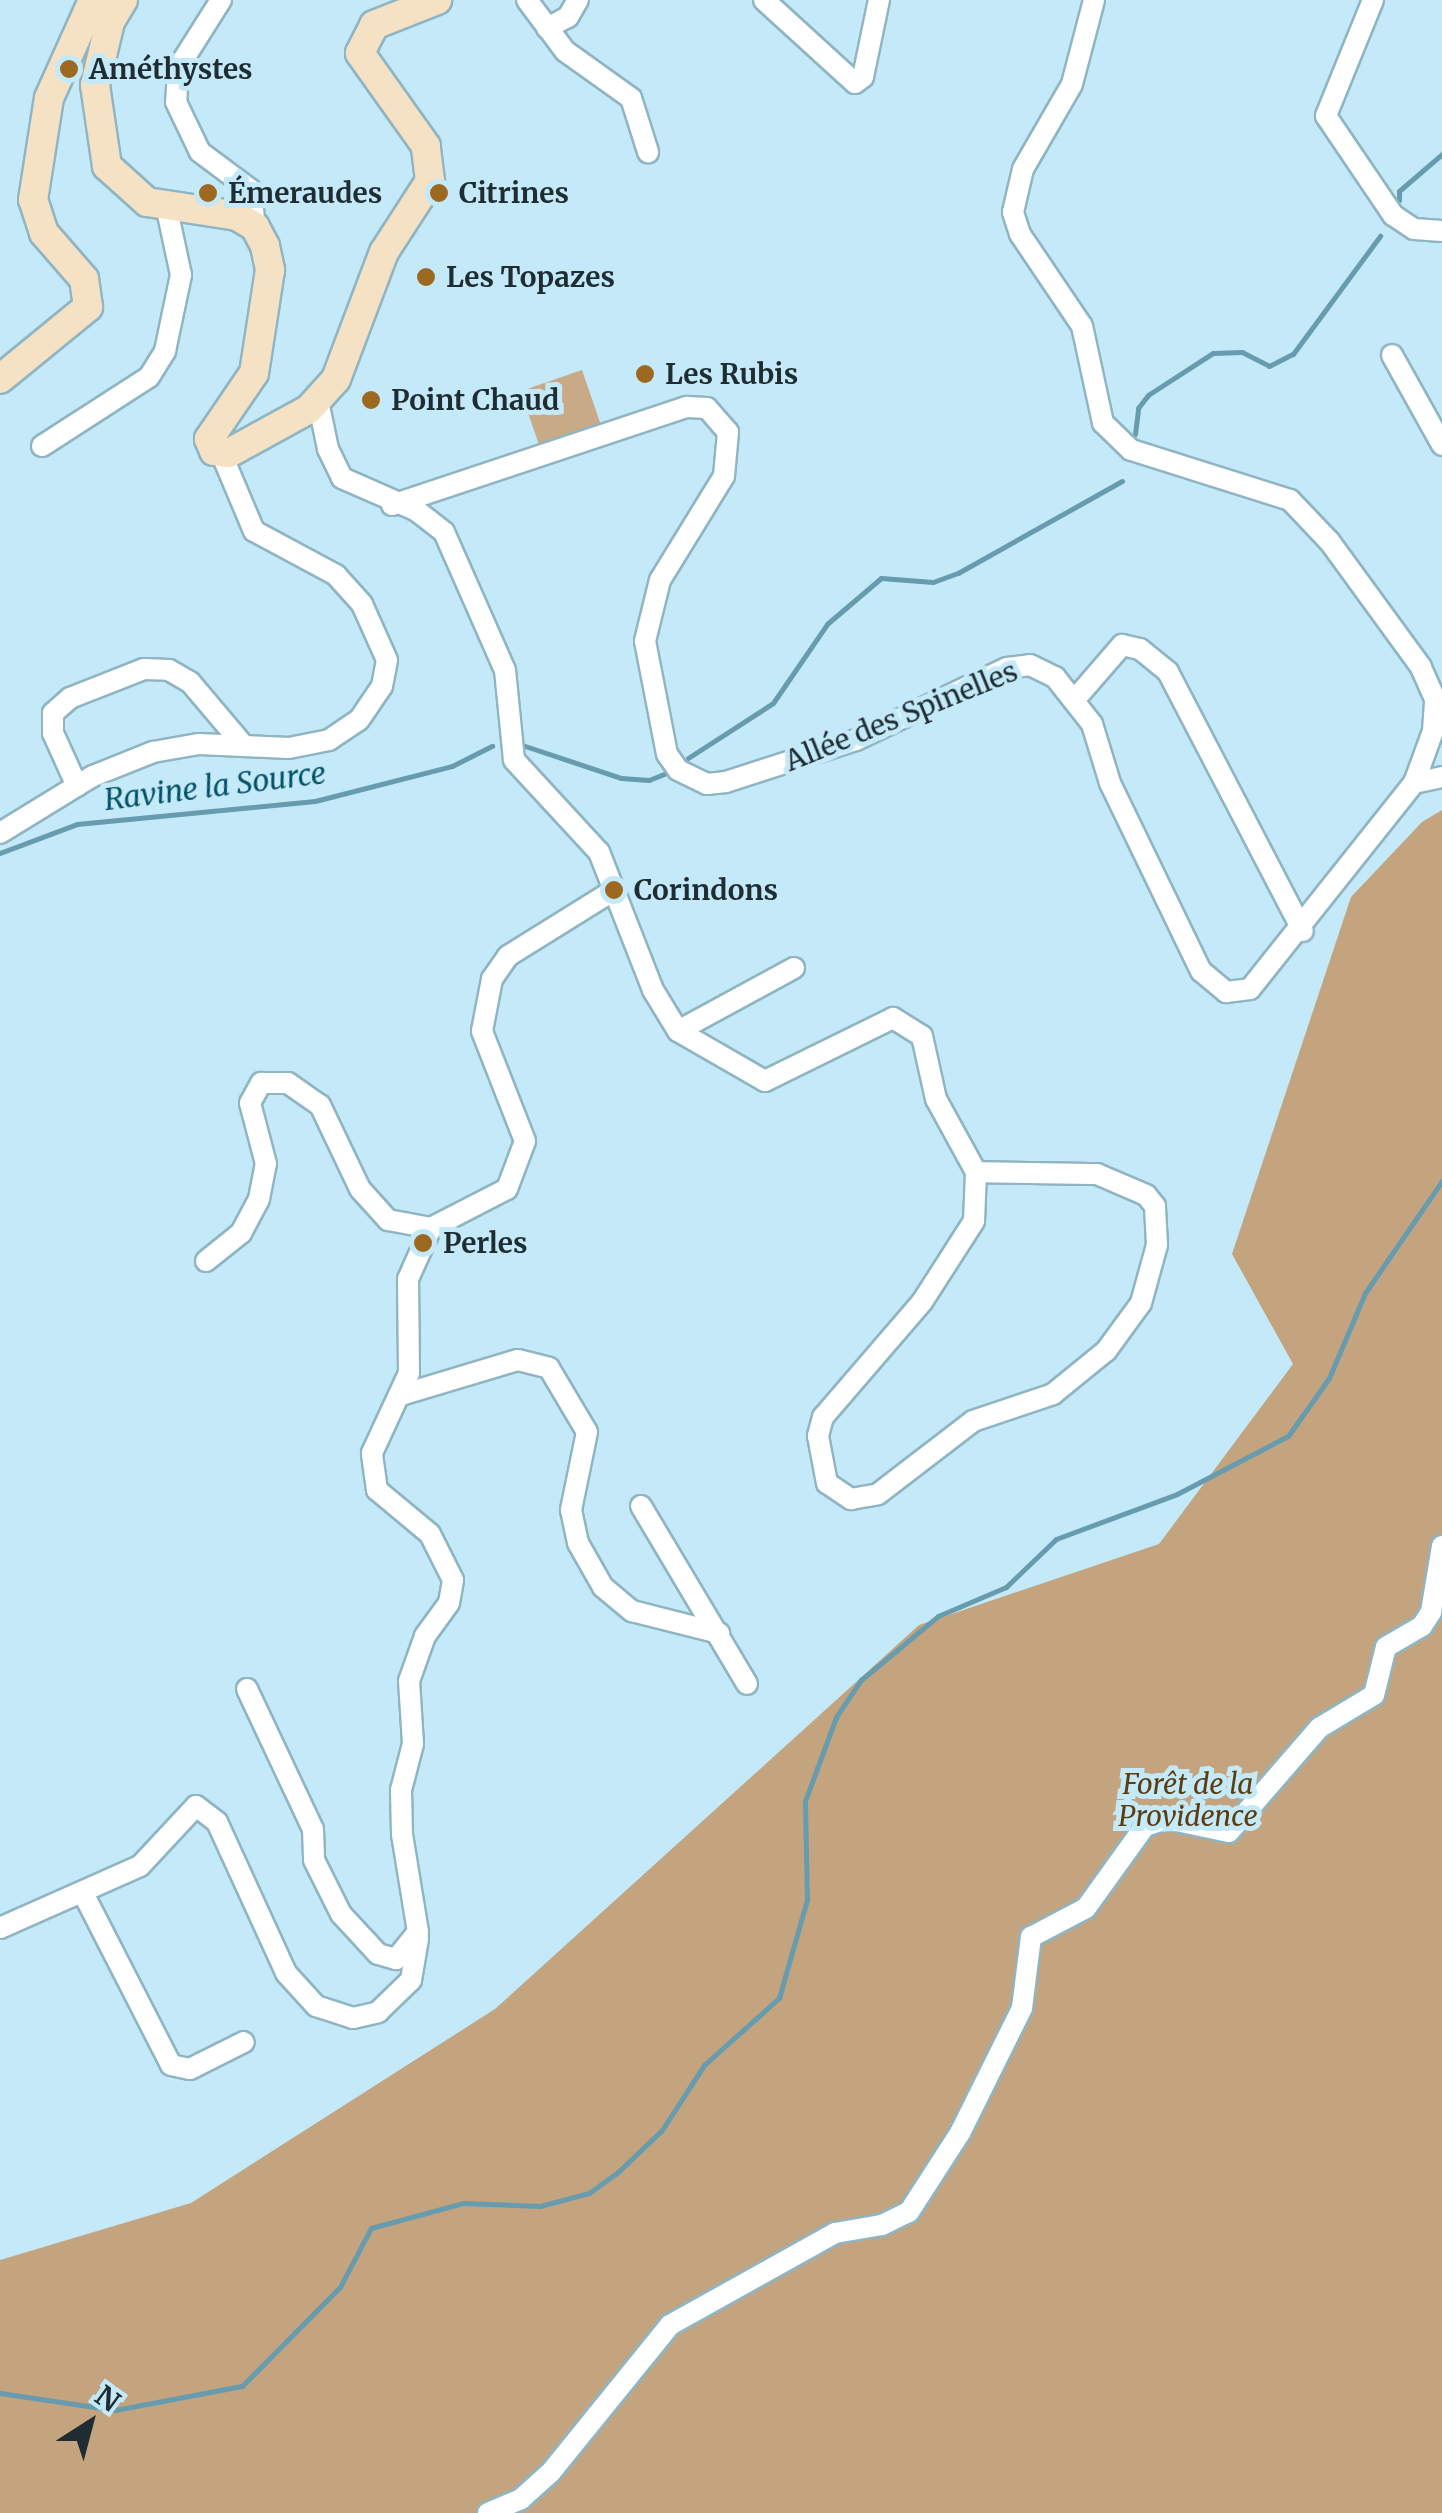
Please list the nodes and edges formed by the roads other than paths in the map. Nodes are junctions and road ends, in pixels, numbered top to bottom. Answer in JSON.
{"nodes":[{"id":1,"x":123,"y":0,"type":"edge"},
{"id":2,"x":221,"y":0,"type":"edge"},
{"id":3,"x":436,"y":0,"type":"edge"},
{"id":4,"x":527,"y":0,"type":"edge"},
{"id":5,"x":578,"y":0,"type":"edge"},
{"id":6,"x":764,"y":0,"type":"edge"},
{"id":7,"x":879,"y":0,"type":"edge"},
{"id":8,"x":1094,"y":0,"type":"edge"},
{"id":9,"x":1372,"y":0,"type":"edge"},
{"id":10,"x":91,"y":1,"type":"edge"},
{"id":11,"x":548,"y":28,"type":"junction"},
{"id":12,"x":648,"y":152,"type":"dead end"},
{"id":13,"x":166,"y":205,"type":"junction"},
{"id":14,"x":255,"y":227,"type":"junction"},
{"id":15,"x":1442,"y":231,"type":"edge"},
{"id":16,"x":1392,"y":355,"type":"dead end"},
{"id":17,"x":0,"y":379,"type":"edge"},
{"id":18,"x":318,"y":401,"type":"junction"},
{"id":19,"x":1442,"y":445,"type":"edge"},
{"id":20,"x":42,"y":446,"type":"dead end"},
{"id":21,"x":221,"y":452,"type":"junction"},
{"id":22,"x":392,"y":504,"type":"junction"},
{"id":23,"x":1077,"y":697,"type":"junction"},
{"id":24,"x":244,"y":746,"type":"junction"},
{"id":25,"x":1442,"y":778,"type":"edge"},
{"id":26,"x":1414,"y":783,"type":"junction"},
{"id":27,"x":77,"y":786,"type":"junction"},
{"id":28,"x":0,"y":832,"type":"edge"},
{"id":29,"x":614,"y":890,"type":"junction"},
{"id":30,"x":1303,"y":931,"type":"junction"},
{"id":31,"x":794,"y":968,"type":"dead end"},
{"id":32,"x":678,"y":1031,"type":"junction"},
{"id":33,"x":976,"y":1172,"type":"junction"},
{"id":34,"x":431,"y":1228,"type":"junction"},
{"id":35,"x":206,"y":1261,"type":"dead end"},
{"id":36,"x":402,"y":1394,"type":"junction"},
{"id":37,"x":641,"y":1506,"type":"dead end"},
{"id":38,"x":1442,"y":1546,"type":"edge"},
{"id":39,"x":719,"y":1633,"type":"junction"},
{"id":40,"x":747,"y":1684,"type":"dead end"},
{"id":41,"x":248,"y":1689,"type":"dead end"},
{"id":42,"x":83,"y":1893,"type":"junction"},
{"id":43,"x":0,"y":1928,"type":"edge"},
{"id":44,"x":418,"y":1932,"type":"junction"},
{"id":45,"x":244,"y":2042,"type":"dead end"},
{"id":46,"x":488,"y":2513,"type":"edge"}],
"edges":[{"from":1,"to":13,"type":"main road"},
{"from":2,"to":14,"type":"street"},
{"from":3,"to":18,"type":"main road"},
{"from":4,"to":11,"type":"street"},
{"from":5,"to":11,"type":"street"},
{"from":6,"to":7,"type":"street"},
{"from":8,"to":26,"type":"street"},
{"from":9,"to":15,"type":"street"},
{"from":10,"to":17,"type":"main road"},
{"from":11,"to":12,"type":"street"},
{"from":13,"to":14,"type":"main road"},
{"from":13,"to":20,"type":"street"},
{"from":14,"to":21,"type":"main road"},
{"from":16,"to":19,"type":"street"},
{"from":18,"to":21,"type":"main road"},
{"from":18,"to":22,"type":"street"},
{"from":21,"to":24,"type":"street"},
{"from":22,"to":23,"type":"street","name":"Allée des Spinelles"},
{"from":22,"to":29,"type":"street"},
{"from":23,"to":30,"type":"street"},
{"from":23,"to":30,"type":"street"},
{"from":24,"to":27,"type":"street"},
{"from":24,"to":27,"type":"street"},
{"from":25,"to":26,"type":"street"},
{"from":26,"to":30,"type":"street"},
{"from":27,"to":28,"type":"street"},
{"from":29,"to":32,"type":"street"},
{"from":29,"to":34,"type":"street"},
{"from":31,"to":32,"type":"street"},
{"from":32,"to":33,"type":"street"},
{"from":33,"to":33,"type":"street"},
{"from":34,"to":35,"type":"street"},
{"from":34,"to":36,"type":"street"},
{"from":36,"to":39,"type":"street"},
{"from":36,"to":44,"type":"street"},
{"from":37,"to":39,"type":"street"},
{"from":38,"to":46,"type":"street"},
{"from":39,"to":40,"type":"street"},
{"from":41,"to":44,"type":"street"},
{"from":42,"to":43,"type":"street"},
{"from":42,"to":44,"type":"street"},
{"from":42,"to":45,"type":"street"}]}
